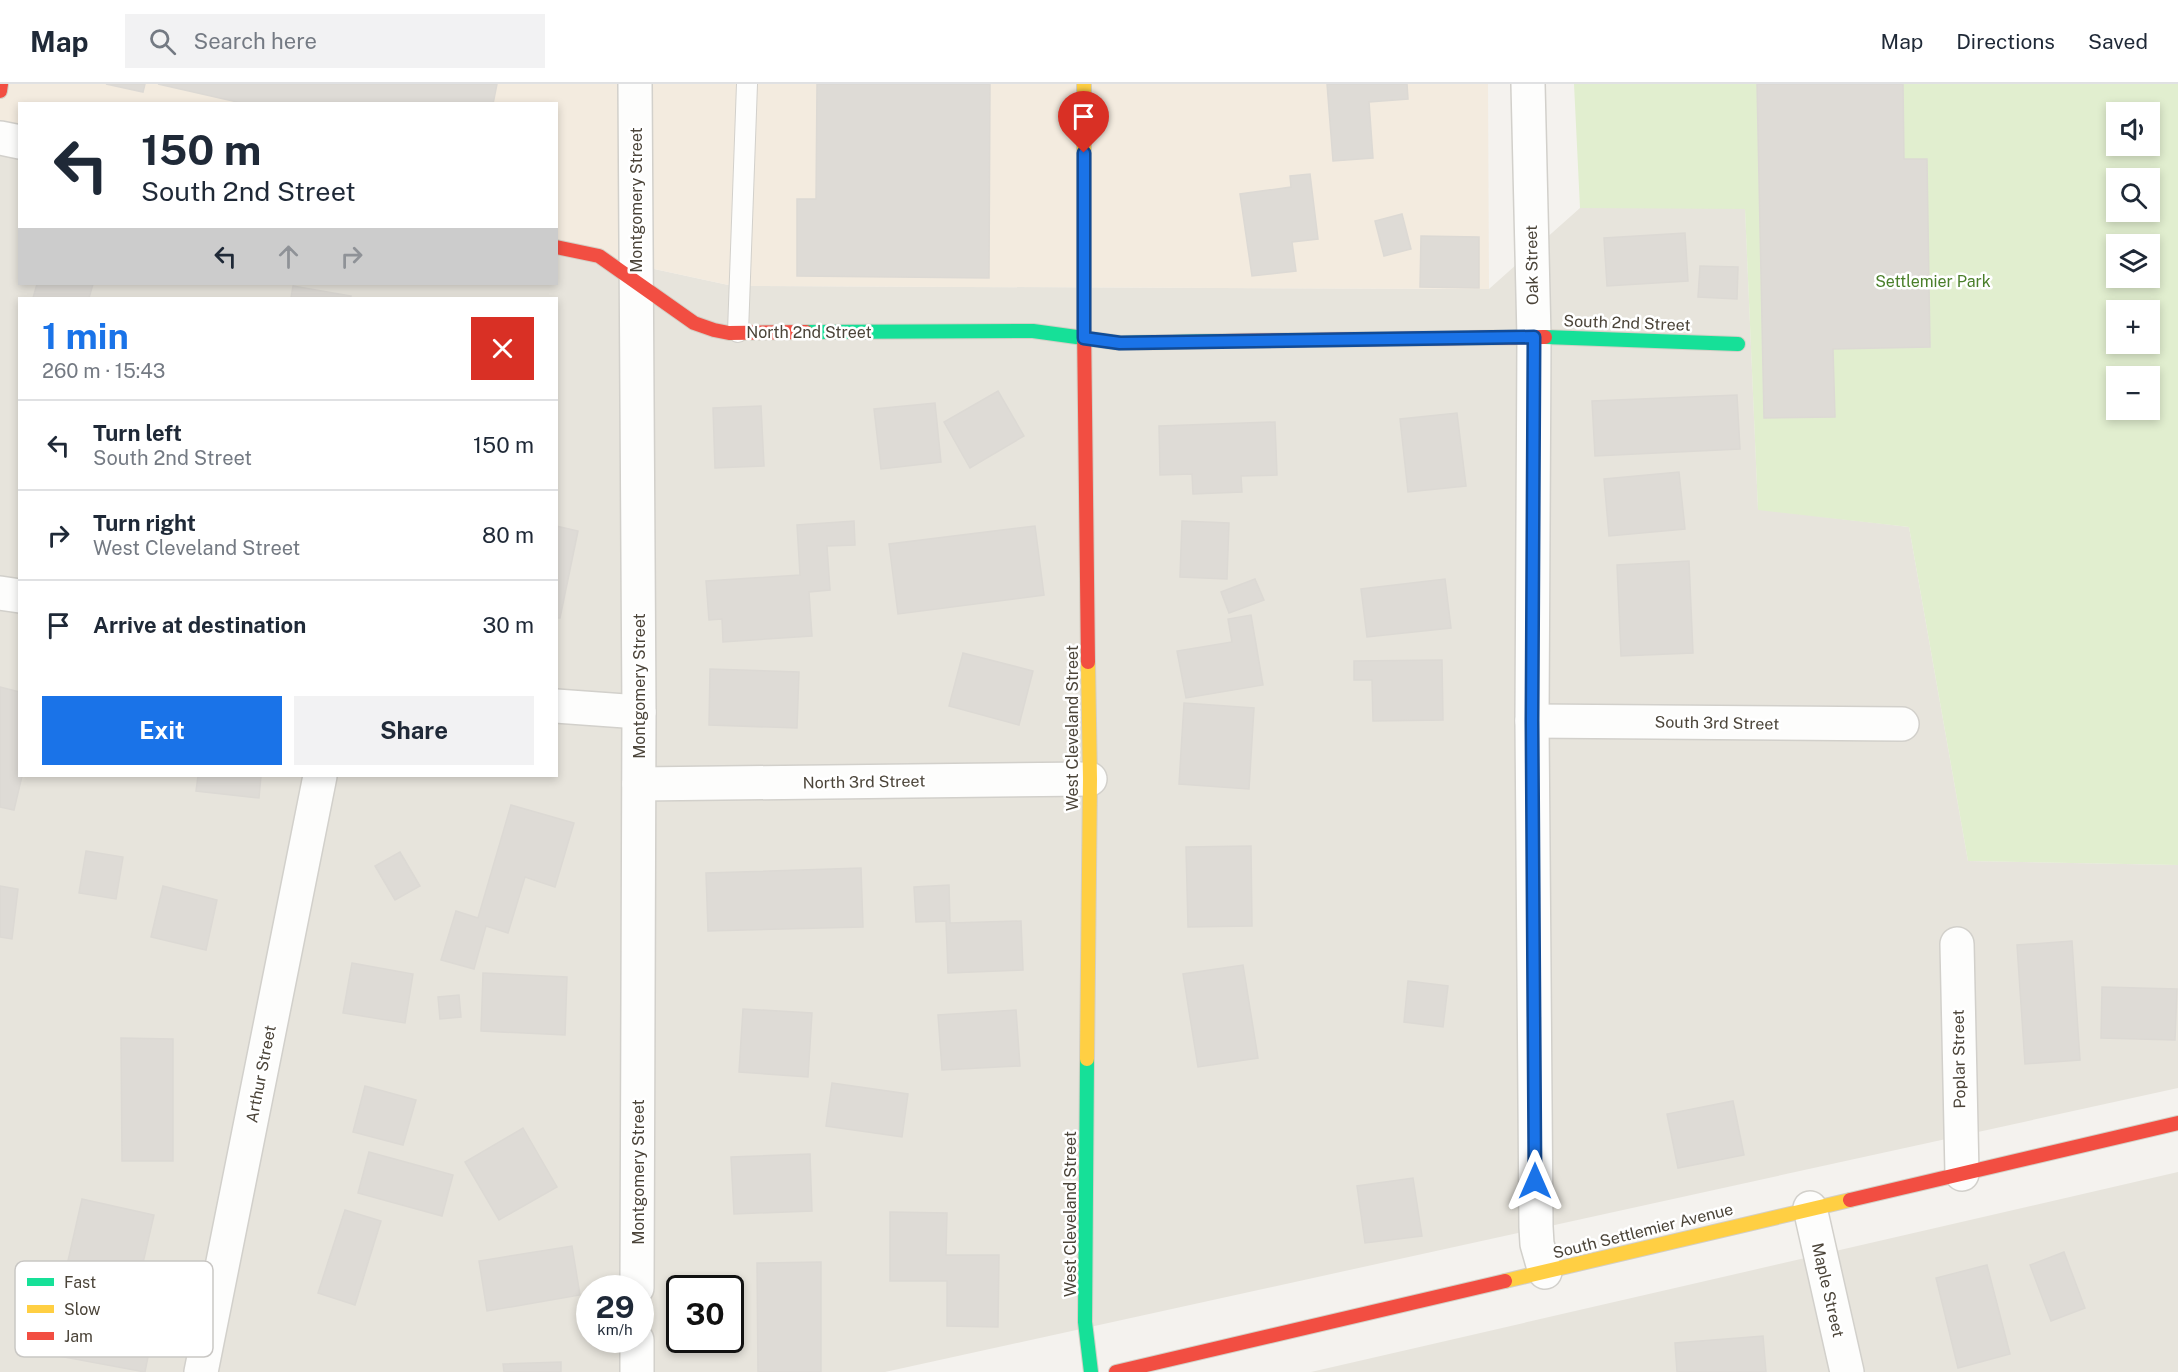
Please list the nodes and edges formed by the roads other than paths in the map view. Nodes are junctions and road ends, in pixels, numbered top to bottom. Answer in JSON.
{"nodes":[{"id":1,"x":2,"y":84,"type":"edge"},
{"id":2,"x":635,"y":84,"type":"edge"},
{"id":3,"x":747,"y":84,"type":"edge"},
{"id":4,"x":1084,"y":84,"type":"edge"},
{"id":5,"x":1528,"y":84,"type":"edge"},
{"id":6,"x":0,"y":91,"type":"edge"},
{"id":7,"x":0,"y":138,"type":"edge"},
{"id":8,"x":18,"y":142,"type":"edge"},
{"id":9,"x":558,"y":246,"type":"edge"},
{"id":10,"x":637,"y":282,"type":"junction"},
{"id":11,"x":738,"y":332,"type":"junction"},
{"id":12,"x":1534,"y":337,"type":"junction"},
{"id":13,"x":1084,"y":338,"type":"junction"},
{"id":14,"x":1738,"y":344,"type":"dead end"},
{"id":15,"x":0,"y":593,"type":"edge"},
{"id":16,"x":18,"y":596,"type":"edge"},
{"id":17,"x":558,"y":706,"type":"edge"},
{"id":18,"x":639,"y":712,"type":"junction"},
{"id":19,"x":1532,"y":721,"type":"junction"},
{"id":20,"x":1902,"y":724,"type":"dead end"},
{"id":21,"x":321,"y":777,"type":"edge"},
{"id":22,"x":1090,"y":779,"type":"junction"},
{"id":23,"x":639,"y":784,"type":"junction"},
{"id":24,"x":1957,"y":944,"type":"dead end"},
{"id":25,"x":2178,"y":1123,"type":"edge"},
{"id":26,"x":1962,"y":1174,"type":"junction"},
{"id":27,"x":1810,"y":1208,"type":"junction"},
{"id":28,"x":1545,"y":1272,"type":"junction"},
{"id":29,"x":638,"y":1275,"type":"edge"},
{"id":30,"x":213,"y":1312,"type":"edge"},
{"id":31,"x":637,"y":1353,"type":"edge"},
{"id":32,"x":204,"y":1357,"type":"edge"},
{"id":33,"x":201,"y":1372,"type":"edge"},
{"id":34,"x":637,"y":1372,"type":"edge"},
{"id":35,"x":1091,"y":1372,"type":"edge"},
{"id":36,"x":1116,"y":1372,"type":"edge"},
{"id":37,"x":1847,"y":1372,"type":"edge"}],
"edges":[{"from":1,"to":6,"type":"street"},
{"from":2,"to":10,"type":"street","name":"Montgomery Street"},
{"from":3,"to":11,"type":"lane"},
{"from":4,"to":13,"type":"street","name":"West Cleveland Street"},
{"from":5,"to":12,"type":"street","name":"Oak Street"},
{"from":7,"to":8,"type":"street"},
{"from":9,"to":10,"type":"street","name":"North 2nd Street"},
{"from":10,"to":11,"type":"street","name":"North 2nd Street"},
{"from":10,"to":18,"type":"street","name":"Montgomery Street"},
{"from":11,"to":13,"type":"street","name":"North 2nd Street"},
{"from":12,"to":13,"type":"street","name":"South 2nd Street"},
{"from":12,"to":14,"type":"street","name":"South 2nd Street"},
{"from":12,"to":19,"type":"street","name":"Oak Street"},
{"from":13,"to":22,"type":"street","name":"West Cleveland Street"},
{"from":15,"to":16,"type":"street"},
{"from":17,"to":18,"type":"street"},
{"from":18,"to":23,"type":"street","name":"Montgomery Street"},
{"from":19,"to":20,"type":"street","name":"South 3rd Street"},
{"from":19,"to":28,"type":"street","name":"Oak Street"},
{"from":21,"to":30,"type":"street","name":"Arthur Street"},
{"from":22,"to":23,"type":"street","name":"North 3rd Street"},
{"from":22,"to":35,"type":"street","name":"West Cleveland Street"},
{"from":23,"to":29,"type":"street","name":"Montgomery Street"},
{"from":24,"to":26,"type":"street","name":"Poplar Street"},
{"from":25,"to":26,"type":"street","name":"South Settlemier Avenue"},
{"from":26,"to":27,"type":"street","name":"South Settlemier Avenue"},
{"from":27,"to":28,"type":"street","name":"South Settlemier Avenue"},
{"from":27,"to":37,"type":"street","name":"Maple Street"},
{"from":28,"to":36,"type":"street","name":"South Settlemier Avenue"},
{"from":31,"to":34,"type":"street"},
{"from":32,"to":33,"type":"street","name":"Arthur Street"}]}
